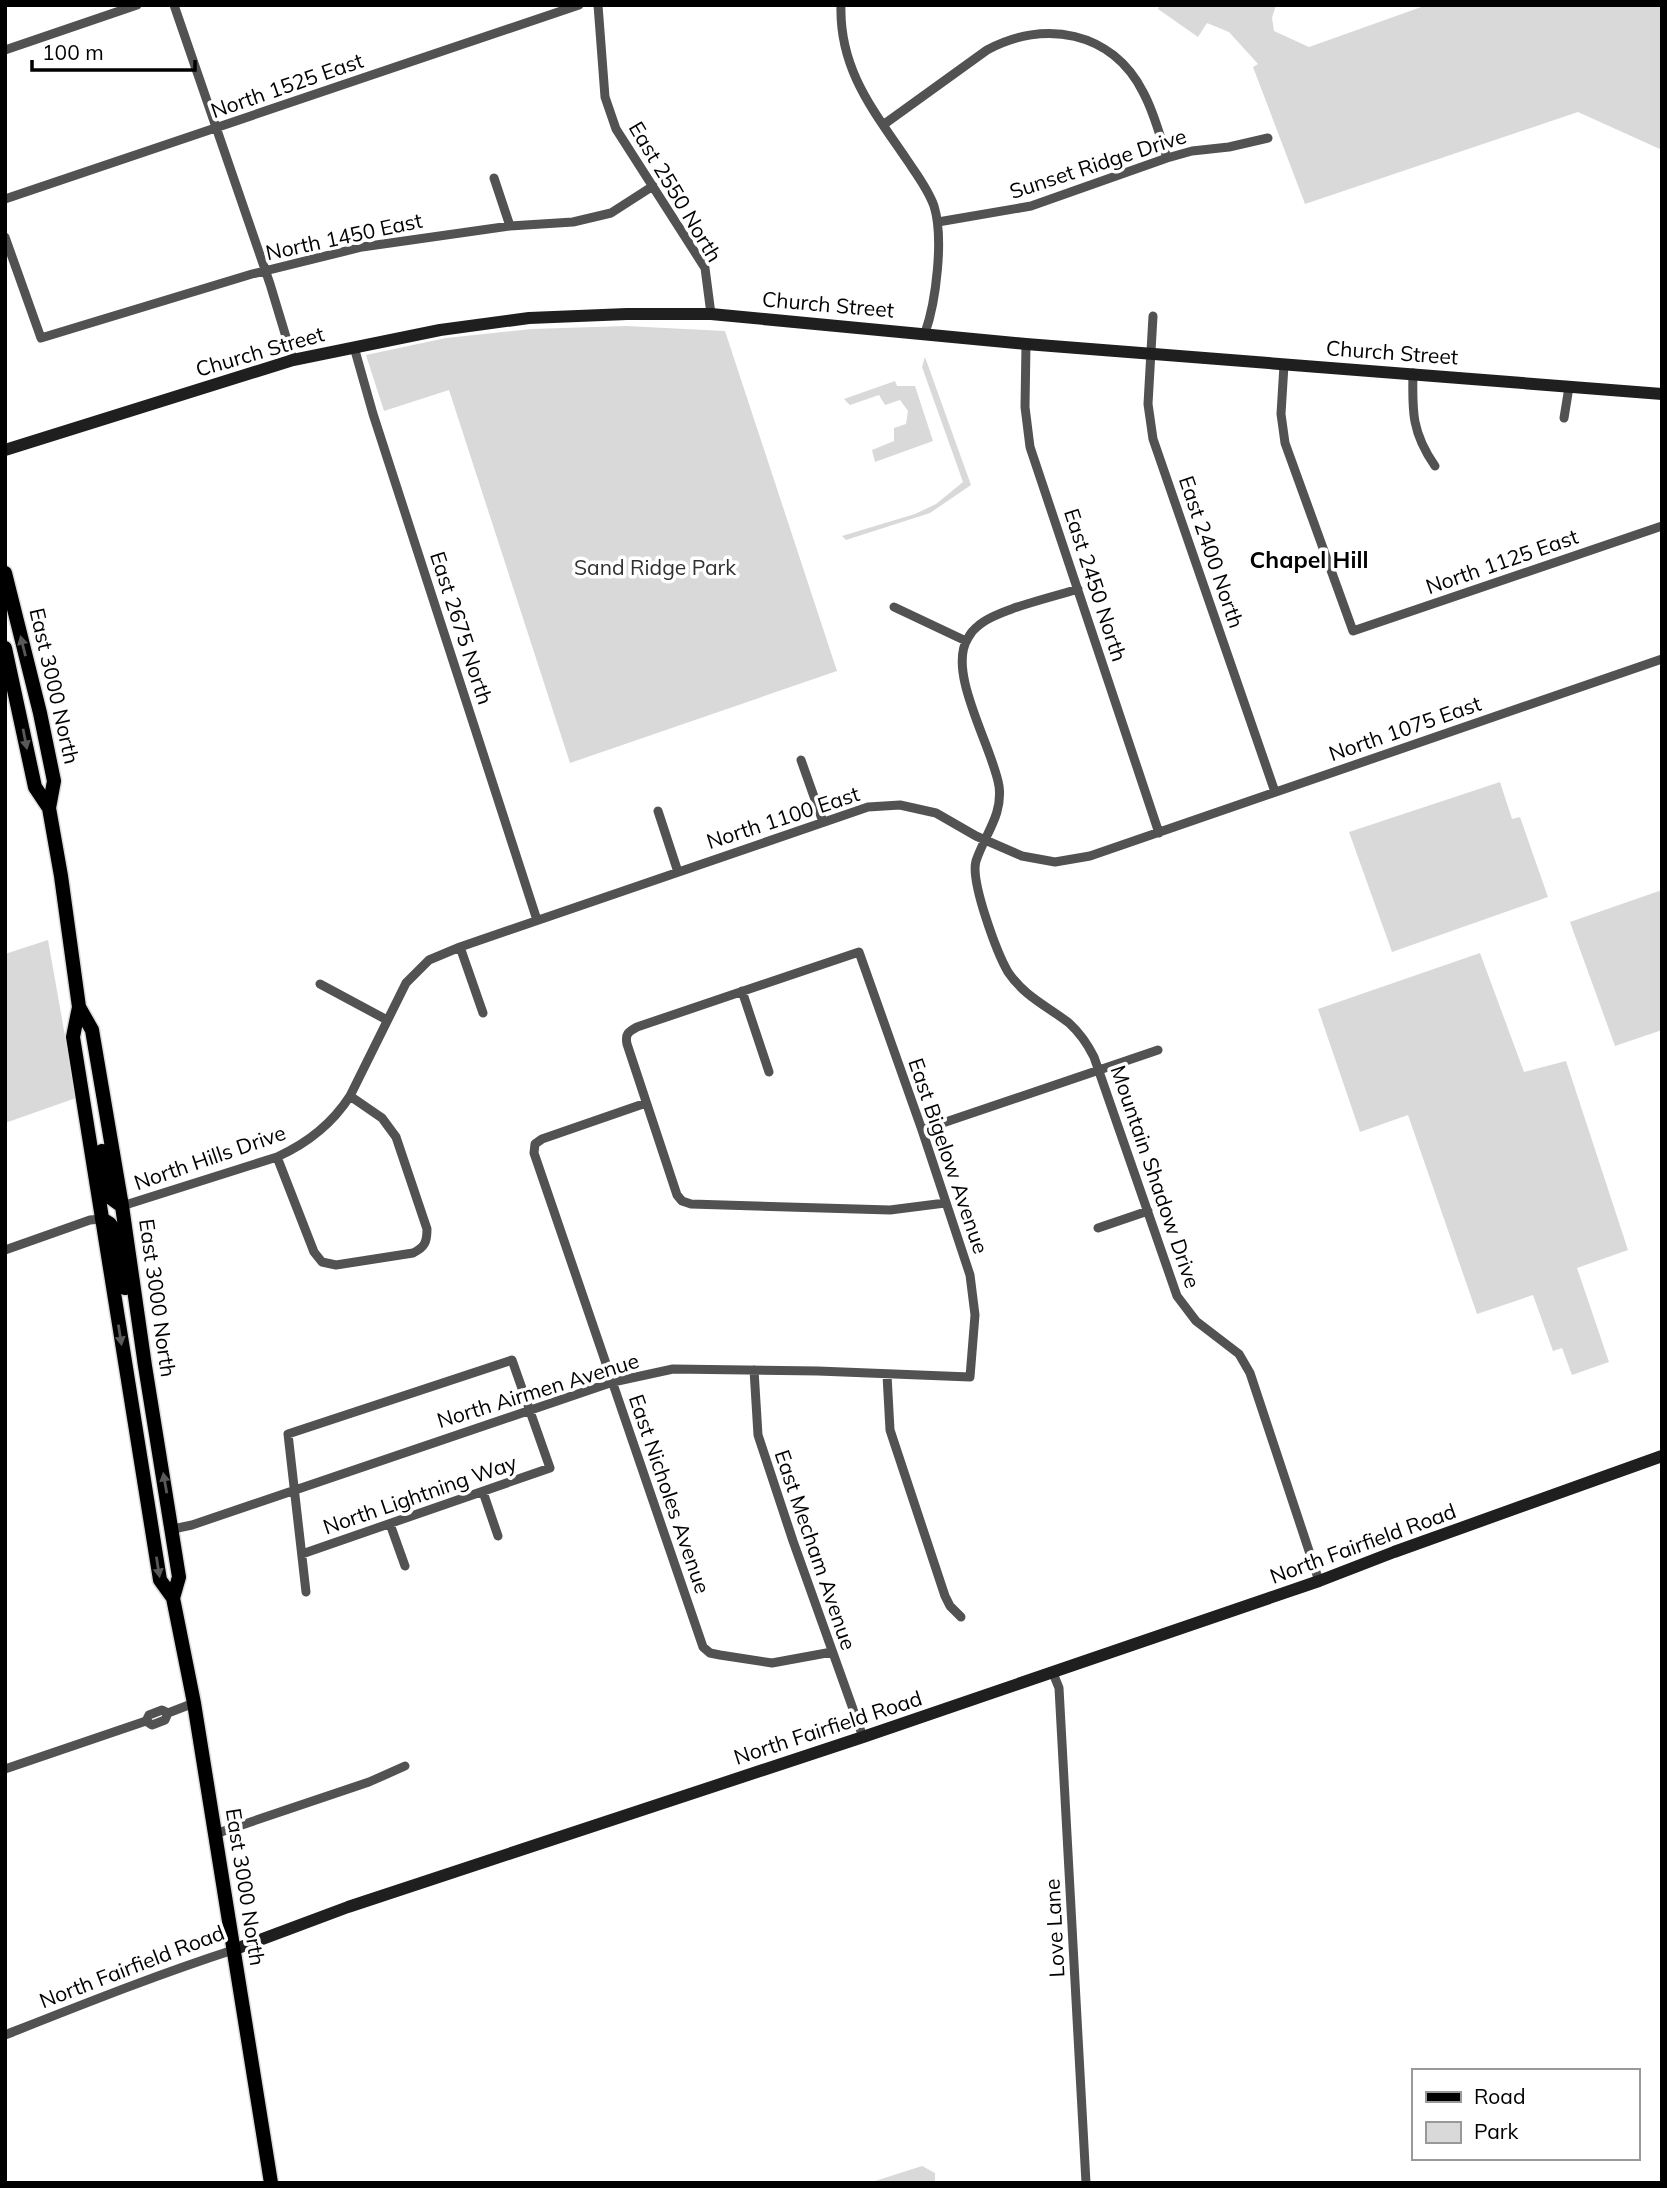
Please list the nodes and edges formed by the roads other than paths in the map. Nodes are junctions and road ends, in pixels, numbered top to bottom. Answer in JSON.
{"nodes":[{"id":1,"x":137,"y":5,"type":"edge"},
{"id":2,"x":174,"y":5,"type":"edge"},
{"id":3,"x":579,"y":5,"type":"edge"},
{"id":4,"x":598,"y":5,"type":"edge"},
{"id":5,"x":841,"y":5,"type":"edge"},
{"id":6,"x":5,"y":50,"type":"edge"},
{"id":7,"x":883,"y":125,"type":"junction"},
{"id":8,"x":216,"y":128,"type":"junction"},
{"id":9,"x":1268,"y":138,"type":"dead end"},
{"id":10,"x":1167,"y":158,"type":"junction"},
{"id":11,"x":494,"y":178,"type":"dead end"},
{"id":12,"x":653,"y":186,"type":"junction"},
{"id":13,"x":5,"y":199,"type":"edge"},
{"id":14,"x":938,"y":222,"type":"junction"},
{"id":15,"x":510,"y":226,"type":"junction"},
{"id":16,"x":5,"y":237,"type":"edge"},
{"id":17,"x":265,"y":270,"type":"junction"},
{"id":18,"x":711,"y":314,"type":"junction"},
{"id":19,"x":1153,"y":316,"type":"dead end"},
{"id":20,"x":925,"y":333,"type":"junction"},
{"id":21,"x":1026,"y":344,"type":"junction"},
{"id":22,"x":354,"y":346,"type":"junction"},
{"id":23,"x":1149,"y":353,"type":"junction"},
{"id":24,"x":293,"y":360,"type":"junction"},
{"id":25,"x":1284,"y":365,"type":"junction"},
{"id":26,"x":1413,"y":373,"type":"junction"},
{"id":27,"x":1569,"y":387,"type":"junction"},
{"id":28,"x":1662,"y":394,"type":"edge"},
{"id":29,"x":1564,"y":418,"type":"dead end"},
{"id":30,"x":5,"y":450,"type":"edge"},
{"id":31,"x":1435,"y":466,"type":"dead end"},
{"id":32,"x":1662,"y":526,"type":"edge"},
{"id":33,"x":5,"y":573,"type":"edge"},
{"id":34,"x":1078,"y":589,"type":"junction"},
{"id":35,"x":894,"y":607,"type":"dead end"},
{"id":36,"x":966,"y":641,"type":"junction"},
{"id":37,"x":5,"y":648,"type":"edge"},
{"id":38,"x":1662,"y":659,"type":"edge"},
{"id":39,"x":801,"y":760,"type":"dead end"},
{"id":40,"x":1275,"y":792,"type":"junction"},
{"id":41,"x":49,"y":808,"type":"junction"},
{"id":42,"x":658,"y":811,"type":"dead end"},
{"id":43,"x":823,"y":822,"type":"junction"},
{"id":44,"x":1159,"y":833,"type":"junction"},
{"id":45,"x":985,"y":840,"type":"junction"},
{"id":46,"x":678,"y":872,"type":"junction"},
{"id":47,"x":537,"y":920,"type":"junction"},
{"id":48,"x":460,"y":947,"type":"junction"},
{"id":49,"x":320,"y":984,"type":"dead end"},
{"id":50,"x":742,"y":991,"type":"junction"},
{"id":51,"x":483,"y":1013,"type":"dead end"},
{"id":52,"x":77,"y":1014,"type":"junction"},
{"id":53,"x":387,"y":1020,"type":"junction"},
{"id":54,"x":1158,"y":1050,"type":"dead end"},
{"id":55,"x":1100,"y":1069,"type":"junction"},
{"id":56,"x":769,"y":1072,"type":"dead end"},
{"id":57,"x":350,"y":1096,"type":"junction"},
{"id":58,"x":646,"y":1103,"type":"junction"},
{"id":59,"x":922,"y":1130,"type":"junction"},
{"id":60,"x":277,"y":1157,"type":"junction"},
{"id":61,"x":945,"y":1203,"type":"junction"},
{"id":62,"x":122,"y":1206,"type":"junction"},
{"id":63,"x":1148,"y":1211,"type":"junction"},
{"id":64,"x":102,"y":1219,"type":"junction"},
{"id":65,"x":1098,"y":1228,"type":"dead end"},
{"id":66,"x":5,"y":1250,"type":"edge"},
{"id":67,"x":754,"y":1370,"type":"junction"},
{"id":68,"x":887,"y":1375,"type":"junction"},
{"id":69,"x":970,"y":1377,"type":"joint"},
{"id":70,"x":613,"y":1382,"type":"junction"},
{"id":71,"x":528,"y":1409,"type":"junction"},
{"id":72,"x":154,"y":1419,"type":"junction"},
{"id":73,"x":1662,"y":1456,"type":"edge"},
{"id":74,"x":295,"y":1490,"type":"junction"},
{"id":75,"x":483,"y":1492,"type":"junction"},
{"id":76,"x":390,"y":1524,"type":"junction"},
{"id":77,"x":173,"y":1529,"type":"junction"},
{"id":78,"x":498,"y":1536,"type":"dead end"},
{"id":79,"x":302,"y":1554,"type":"junction"},
{"id":80,"x":405,"y":1566,"type":"dead end"},
{"id":81,"x":1320,"y":1581,"type":"junction"},
{"id":82,"x":306,"y":1591,"type":"dead end"},
{"id":83,"x":173,"y":1598,"type":"junction"},
{"id":84,"x":961,"y":1617,"type":"dead end"},
{"id":85,"x":832,"y":1652,"type":"junction"},
{"id":86,"x":1053,"y":1673,"type":"junction"},
{"id":87,"x":194,"y":1703,"type":"junction"},
{"id":88,"x":863,"y":1737,"type":"junction"},
{"id":89,"x":405,"y":1766,"type":"dead end"},
{"id":90,"x":5,"y":1769,"type":"edge"},
{"id":91,"x":215,"y":1834,"type":"junction"},
{"id":92,"x":233,"y":1950,"type":"junction"},
{"id":93,"x":5,"y":2035,"type":"edge"},
{"id":94,"x":271,"y":2183,"type":"edge"},
{"id":95,"x":1086,"y":2183,"type":"edge"}],
"edges":[{"from":1,"to":6,"type":"street"},
{"from":2,"to":8,"type":"street"},
{"from":3,"to":8,"type":"street","name":"North 1525 East"},
{"from":4,"to":12,"type":"street","name":"East 2550 North"},
{"from":5,"to":7,"type":"street"},
{"from":7,"to":10,"type":"street"},
{"from":7,"to":14,"type":"street"},
{"from":8,"to":13,"type":"street","name":"North 1525 East"},
{"from":8,"to":17,"type":"street"},
{"from":9,"to":10,"type":"street","name":"Sunset Ridge Drive"},
{"from":10,"to":14,"type":"street","name":"Sunset Ridge Drive"},
{"from":11,"to":15,"type":"street"},
{"from":12,"to":15,"type":"street","name":"North 1450 East"},
{"from":12,"to":18,"type":"street","name":"East 2550 North"},
{"from":14,"to":20,"type":"street"},
{"from":15,"to":17,"type":"street","name":"North 1450 East"},
{"from":16,"to":17,"type":"street","name":"North 1450 East"},
{"from":17,"to":24,"type":"street"},
{"from":18,"to":20,"type":"street","name":"Church Street"},
{"from":18,"to":22,"type":"street","name":"Church Street"},
{"from":19,"to":23,"type":"street","name":"East 2400 North"},
{"from":20,"to":21,"type":"street","name":"Church Street"},
{"from":21,"to":23,"type":"street","name":"Church Street"},
{"from":21,"to":34,"type":"street","name":"East 2450 North"},
{"from":22,"to":24,"type":"street","name":"Church Street"},
{"from":22,"to":47,"type":"street","name":"East 2675 North"},
{"from":23,"to":25,"type":"street","name":"Church Street"},
{"from":23,"to":40,"type":"street","name":"East 2400 North"},
{"from":24,"to":30,"type":"street","name":"Church Street"},
{"from":25,"to":26,"type":"street","name":"Church Street"},
{"from":25,"to":32,"type":"street","name":"North 1125 East"},
{"from":26,"to":27,"type":"street","name":"Church Street"},
{"from":26,"to":31,"type":"street"},
{"from":27,"to":28,"type":"street","name":"Church Street"},
{"from":27,"to":29,"type":"street"},
{"from":41,"to":33,"type":"main road","name":"East 3000 North","one_way":true},
{"from":34,"to":36,"type":"street"},
{"from":34,"to":44,"type":"street","name":"East 2450 North"},
{"from":35,"to":36,"type":"street"},
{"from":36,"to":45,"type":"street","name":"Mountain Shadow Drive"},
{"from":37,"to":41,"type":"main road","name":"East 3000 North","one_way":true},
{"from":38,"to":40,"type":"street","name":"North 1075 East"},
{"from":39,"to":43,"type":"street"},
{"from":40,"to":44,"type":"street","name":"North 1075 East"},
{"from":41,"to":52,"type":"main road","name":"East 3000 North"},
{"from":42,"to":46,"type":"street"},
{"from":43,"to":45,"type":"street","name":"North 1100 East"},
{"from":43,"to":46,"type":"street","name":"North 1100 East"},
{"from":44,"to":45,"type":"street","name":"North 1100 East"},
{"from":45,"to":55,"type":"street","name":"Mountain Shadow Drive"},
{"from":46,"to":47,"type":"street","name":"North 1100 East"},
{"from":47,"to":48,"type":"street","name":"North Hills Drive"},
{"from":48,"to":51,"type":"street"},
{"from":48,"to":53,"type":"street","name":"North Hills Drive"},
{"from":49,"to":53,"type":"street"},
{"from":50,"to":56,"type":"street"},
{"from":50,"to":58,"type":"street"},
{"from":50,"to":59,"type":"street","name":"East Bigelow Avenue"},
{"from":52,"to":62,"type":"main road","name":"East 3000 North"},
{"from":52,"to":64,"type":"main road","name":"East 3000 North"},
{"from":53,"to":57,"type":"street","name":"North Hills Drive"},
{"from":54,"to":55,"type":"street"},
{"from":55,"to":59,"type":"street"},
{"from":55,"to":63,"type":"street","name":"Mountain Shadow Drive"},
{"from":57,"to":60,"type":"street","name":"North Hills Drive"},
{"from":57,"to":60,"type":"street"},
{"from":58,"to":61,"type":"street"},
{"from":58,"to":70,"type":"street","name":"East Nicholes Avenue"},
{"from":59,"to":61,"type":"street","name":"East Bigelow Avenue"},
{"from":60,"to":62,"type":"street","name":"North Hills Drive"},
{"from":61,"to":69,"type":"street","name":"East Bigelow Avenue"},
{"from":62,"to":72,"type":"main road","name":"East 3000 North"},
{"from":63,"to":65,"type":"street"},
{"from":63,"to":81,"type":"street","name":"Mountain Shadow Drive"},
{"from":64,"to":66,"type":"street"},
{"from":64,"to":72,"type":"main road"},
{"from":64,"to":83,"type":"main road","name":"East 3000 North","one_way":true},
{"from":67,"to":68,"type":"street","name":"North Airmen Avenue"},
{"from":67,"to":70,"type":"street","name":"North Airmen Avenue"},
{"from":67,"to":85,"type":"street","name":"East Mecham Avenue"},
{"from":68,"to":69,"type":"street","name":"North Airmen Avenue"},
{"from":68,"to":84,"type":"street"},
{"from":70,"to":71,"type":"street","name":"North Airmen Avenue"},
{"from":70,"to":85,"type":"street","name":"East Nicholes Avenue"},
{"from":71,"to":74,"type":"street","name":"North Airmen Avenue"},
{"from":71,"to":74,"type":"street"},
{"from":71,"to":75,"type":"street","name":"North Lightning Way"},
{"from":77,"to":72,"type":"main road","name":"East 3000 North","one_way":true},
{"from":73,"to":81,"type":"street","name":"North Fairfield Road"},
{"from":74,"to":77,"type":"street","name":"North Airmen Avenue"},
{"from":74,"to":79,"type":"street"},
{"from":75,"to":76,"type":"street","name":"North Lightning Way"},
{"from":75,"to":78,"type":"street"},
{"from":76,"to":79,"type":"street","name":"North Lightning Way"},
{"from":76,"to":80,"type":"street"},
{"from":77,"to":83,"type":"main road","name":"East 3000 North"},
{"from":79,"to":82,"type":"street"},
{"from":81,"to":86,"type":"street","name":"North Fairfield Road"},
{"from":83,"to":87,"type":"main road","name":"East 3000 North"},
{"from":85,"to":88,"type":"street","name":"East Mecham Avenue"},
{"from":86,"to":88,"type":"street","name":"North Fairfield Road"},
{"from":86,"to":95,"type":"street","name":"Love Lane"},
{"from":87,"to":90,"type":"street"},
{"from":87,"to":91,"type":"main road","name":"East 3000 North"},
{"from":88,"to":92,"type":"street","name":"North Fairfield Road"},
{"from":89,"to":91,"type":"street"},
{"from":91,"to":92,"type":"main road","name":"East 3000 North"},
{"from":92,"to":93,"type":"street","name":"North Fairfield Road"},
{"from":92,"to":94,"type":"main road","name":"East 3000 North"}]}
